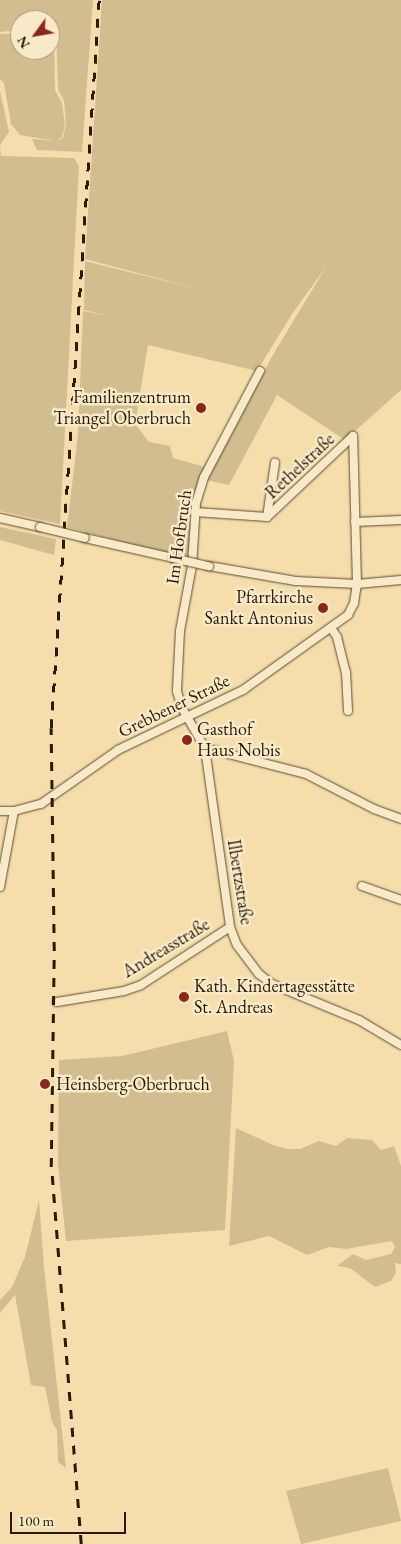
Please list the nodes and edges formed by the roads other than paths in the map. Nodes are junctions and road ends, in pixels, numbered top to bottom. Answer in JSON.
{"nodes":[{"id":1,"x":260,"y":371,"type":"dead end"},
{"id":2,"x":353,"y":436,"type":"joint"},
{"id":3,"x":275,"y":463,"type":"dead end"},
{"id":4,"x":195,"y":512,"type":"junction"},
{"id":5,"x":267,"y":517,"type":"junction"},
{"id":6,"x":0,"y":518,"type":"edge"},
{"id":7,"x":401,"y":520,"type":"edge"},
{"id":8,"x":356,"y":522,"type":"junction"},
{"id":9,"x":401,"y":580,"type":"edge"},
{"id":10,"x":356,"y":584,"type":"junction"},
{"id":11,"x":331,"y":628,"type":"junction"},
{"id":12,"x":348,"y":711,"type":"dead end"},
{"id":13,"x":189,"y":718,"type":"junction"},
{"id":14,"x":205,"y":748,"type":"junction"},
{"id":15,"x":0,"y":811,"type":"edge"},
{"id":16,"x":14,"y":811,"type":"junction"},
{"id":17,"x":401,"y":819,"type":"edge"},
{"id":18,"x":362,"y":886,"type":"dead end"},
{"id":19,"x":0,"y":887,"type":"edge"},
{"id":20,"x":401,"y":900,"type":"edge"},
{"id":21,"x":230,"y":927,"type":"junction"},
{"id":22,"x":57,"y":1002,"type":"dead end"},
{"id":23,"x":401,"y":1045,"type":"edge"}],
"edges":[{"from":1,"to":4,"type":"street","name":"Im Hofbruch"},
{"from":2,"to":5,"type":"street","name":"Rethelstraße"},
{"from":2,"to":8,"type":"street","name":"Grebbener Straße"},
{"from":3,"to":5,"type":"street"},
{"from":4,"to":5,"type":"street"},
{"from":4,"to":13,"type":"street","name":"Im Hofbruch"},
{"from":6,"to":10,"type":"street","bridge":true},
{"from":7,"to":8,"type":"street"},
{"from":8,"to":10,"type":"street","name":"Grebbener Straße"},
{"from":9,"to":10,"type":"street"},
{"from":10,"to":11,"type":"street","name":"Grebbener Straße"},
{"from":11,"to":12,"type":"street"},
{"from":11,"to":13,"type":"street","name":"Grebbener Straße"},
{"from":13,"to":14,"type":"street","name":"Im Hofbruch"},
{"from":13,"to":16,"type":"street","name":"Grebbener Straße"},
{"from":14,"to":17,"type":"street"},
{"from":14,"to":21,"type":"street","name":"Ilbertzstraße"},
{"from":15,"to":16,"type":"street","name":"Grebbener Straße"},
{"from":16,"to":19,"type":"street"},
{"from":18,"to":20,"type":"street"},
{"from":21,"to":22,"type":"street","name":"Andreasstraße"},
{"from":21,"to":23,"type":"street","name":"Ilbertzstraße"}]}
